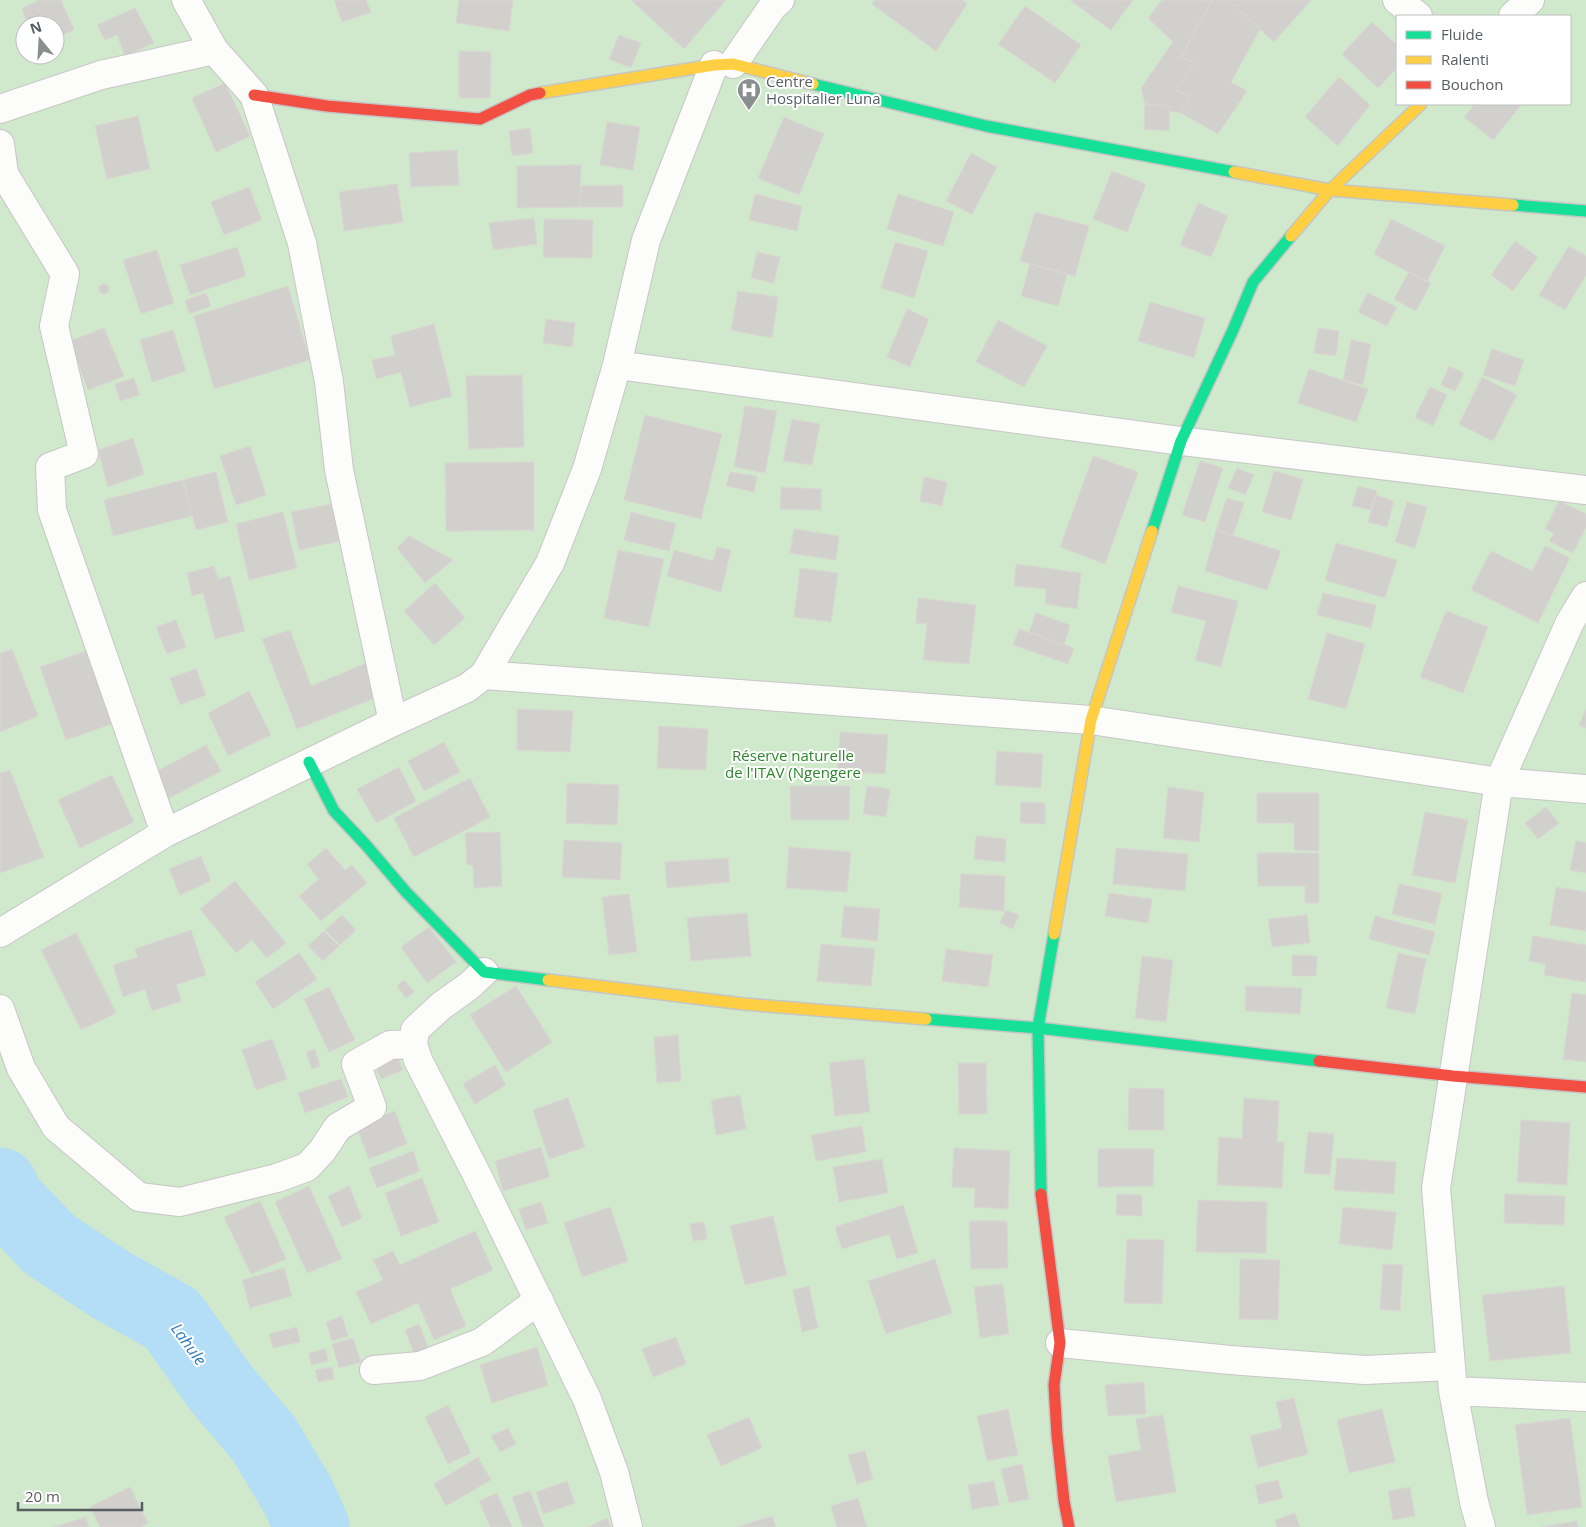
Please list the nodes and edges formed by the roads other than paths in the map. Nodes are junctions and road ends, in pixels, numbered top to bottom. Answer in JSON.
{"nodes":[{"id":1,"x":186,"y":0,"type":"edge"},
{"id":2,"x":780,"y":0,"type":"edge"},
{"id":3,"x":1397,"y":0,"type":"edge"},
{"id":4,"x":1530,"y":0,"type":"edge"},
{"id":5,"x":1417,"y":15,"type":"edge"},
{"id":6,"x":1514,"y":15,"type":"edge"},
{"id":7,"x":214,"y":50,"type":"junction"},
{"id":8,"x":724,"y":64,"type":"junction"},
{"id":9,"x":254,"y":96,"type":"junction"},
{"id":10,"x":1420,"y":105,"type":"edge"},
{"id":11,"x":0,"y":109,"type":"edge"},
{"id":12,"x":0,"y":144,"type":"edge"},
{"id":13,"x":1330,"y":190,"type":"junction"},
{"id":14,"x":1586,"y":211,"type":"edge"},
{"id":15,"x":617,"y":366,"type":"junction"},
{"id":16,"x":1181,"y":442,"type":"junction"},
{"id":17,"x":1586,"y":490,"type":"edge"},
{"id":18,"x":1586,"y":596,"type":"edge"},
{"id":19,"x":484,"y":675,"type":"junction"},
{"id":20,"x":1091,"y":720,"type":"junction"},
{"id":21,"x":393,"y":722,"type":"junction"},
{"id":22,"x":309,"y":762,"type":"junction"},
{"id":23,"x":1499,"y":782,"type":"junction"},
{"id":24,"x":1586,"y":789,"type":"edge"},
{"id":25,"x":165,"y":833,"type":"junction"},
{"id":26,"x":0,"y":933,"type":"edge"},
{"id":27,"x":484,"y":972,"type":"junction"},
{"id":28,"x":0,"y":1009,"type":"edge"},
{"id":29,"x":1038,"y":1028,"type":"junction"},
{"id":30,"x":412,"y":1044,"type":"junction"},
{"id":31,"x":1453,"y":1076,"type":"junction"},
{"id":32,"x":1586,"y":1087,"type":"edge"},
{"id":33,"x":538,"y":1300,"type":"junction"},
{"id":34,"x":1060,"y":1342,"type":"junction"},
{"id":35,"x":374,"y":1370,"type":"dead end"},
{"id":36,"x":1452,"y":1378,"type":"junction"},
{"id":37,"x":1586,"y":1397,"type":"edge"},
{"id":38,"x":628,"y":1527,"type":"edge"},
{"id":39,"x":1069,"y":1527,"type":"edge"},
{"id":40,"x":1481,"y":1527,"type":"edge"}],
"edges":[{"from":1,"to":7,"type":"street"},
{"from":2,"to":8,"type":"street"},
{"from":3,"to":5,"type":"street"},
{"from":4,"to":6,"type":"street"},
{"from":7,"to":9,"type":"street"},
{"from":7,"to":11,"type":"street"},
{"from":8,"to":9,"type":"street"},
{"from":8,"to":13,"type":"street"},
{"from":8,"to":15,"type":"street"},
{"from":9,"to":21,"type":"street"},
{"from":10,"to":13,"type":"street"},
{"from":12,"to":25,"type":"street"},
{"from":13,"to":14,"type":"street"},
{"from":13,"to":16,"type":"street"},
{"from":15,"to":16,"type":"street"},
{"from":15,"to":19,"type":"street"},
{"from":16,"to":17,"type":"street"},
{"from":16,"to":20,"type":"street"},
{"from":18,"to":23,"type":"street"},
{"from":19,"to":20,"type":"street"},
{"from":19,"to":21,"type":"street"},
{"from":20,"to":23,"type":"street"},
{"from":20,"to":29,"type":"street"},
{"from":21,"to":22,"type":"street"},
{"from":22,"to":25,"type":"street"},
{"from":22,"to":27,"type":"street"},
{"from":23,"to":24,"type":"street"},
{"from":23,"to":31,"type":"street"},
{"from":25,"to":26,"type":"street"},
{"from":27,"to":29,"type":"street"},
{"from":27,"to":30,"type":"street"},
{"from":28,"to":30,"type":"street"},
{"from":29,"to":31,"type":"street"},
{"from":29,"to":34,"type":"street"},
{"from":30,"to":33,"type":"street"},
{"from":31,"to":32,"type":"street"},
{"from":31,"to":36,"type":"street"},
{"from":33,"to":35,"type":"street"},
{"from":33,"to":38,"type":"street"},
{"from":34,"to":36,"type":"street"},
{"from":34,"to":39,"type":"street"},
{"from":36,"to":37,"type":"street"},
{"from":36,"to":40,"type":"street"}]}
